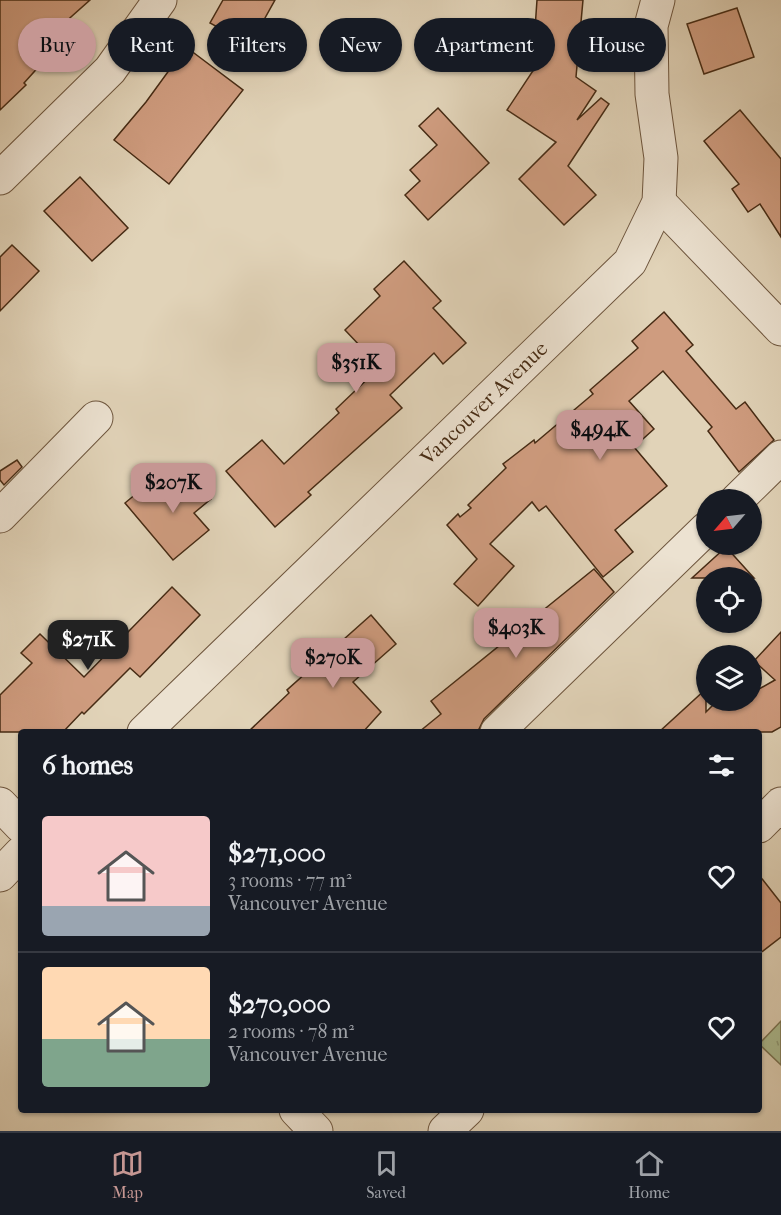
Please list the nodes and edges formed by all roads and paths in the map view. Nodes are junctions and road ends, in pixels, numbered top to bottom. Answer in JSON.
{"nodes":[{"id":1,"x":160,"y":0,"type":"edge"},
{"id":2,"x":658,"y":0,"type":"edge"},
{"id":3,"x":0,"y":178,"type":"edge"},
{"id":4,"x":659,"y":202,"type":"junction"},
{"id":5,"x":781,"y":329,"type":"edge"},
{"id":6,"x":96,"y":418,"type":"dead end"},
{"id":7,"x":781,"y":456,"type":"edge"},
{"id":8,"x":748,"y":489,"type":"edge"},
{"id":9,"x":0,"y":516,"type":"edge"},
{"id":10,"x":696,"y":539,"type":"edge"},
{"id":11,"x":147,"y":729,"type":"edge"},
{"id":12,"x":500,"y":729,"type":"edge"},
{"id":13,"x":0,"y":804,"type":"edge"},
{"id":14,"x":781,"y":804,"type":"edge"},
{"id":15,"x":18,"y":823,"type":"edge"},
{"id":16,"x":762,"y":823,"type":"edge"},
{"id":17,"x":18,"y":856,"type":"edge"},
{"id":18,"x":0,"y":874,"type":"edge"},
{"id":19,"x":299,"y":1113,"type":"edge"},
{"id":20,"x":464,"y":1113,"type":"edge"},
{"id":21,"x":316,"y":1131,"type":"edge"},
{"id":22,"x":445,"y":1131,"type":"edge"}],
"edges":[{"from":1,"to":3,"type":"street"},
{"from":2,"to":4,"type":"street","name":"Vancouver Avenue"},
{"from":4,"to":5,"type":"street"},
{"from":4,"to":11,"type":"street","name":"Vancouver Avenue"},
{"from":6,"to":9,"type":"street"},
{"from":7,"to":8,"type":"street"},
{"from":10,"to":12,"type":"street"},
{"from":13,"to":15,"type":"street"},
{"from":14,"to":16,"type":"street"},
{"from":17,"to":18,"type":"street"},
{"from":19,"to":21,"type":"street"},
{"from":20,"to":22,"type":"street"}]}
